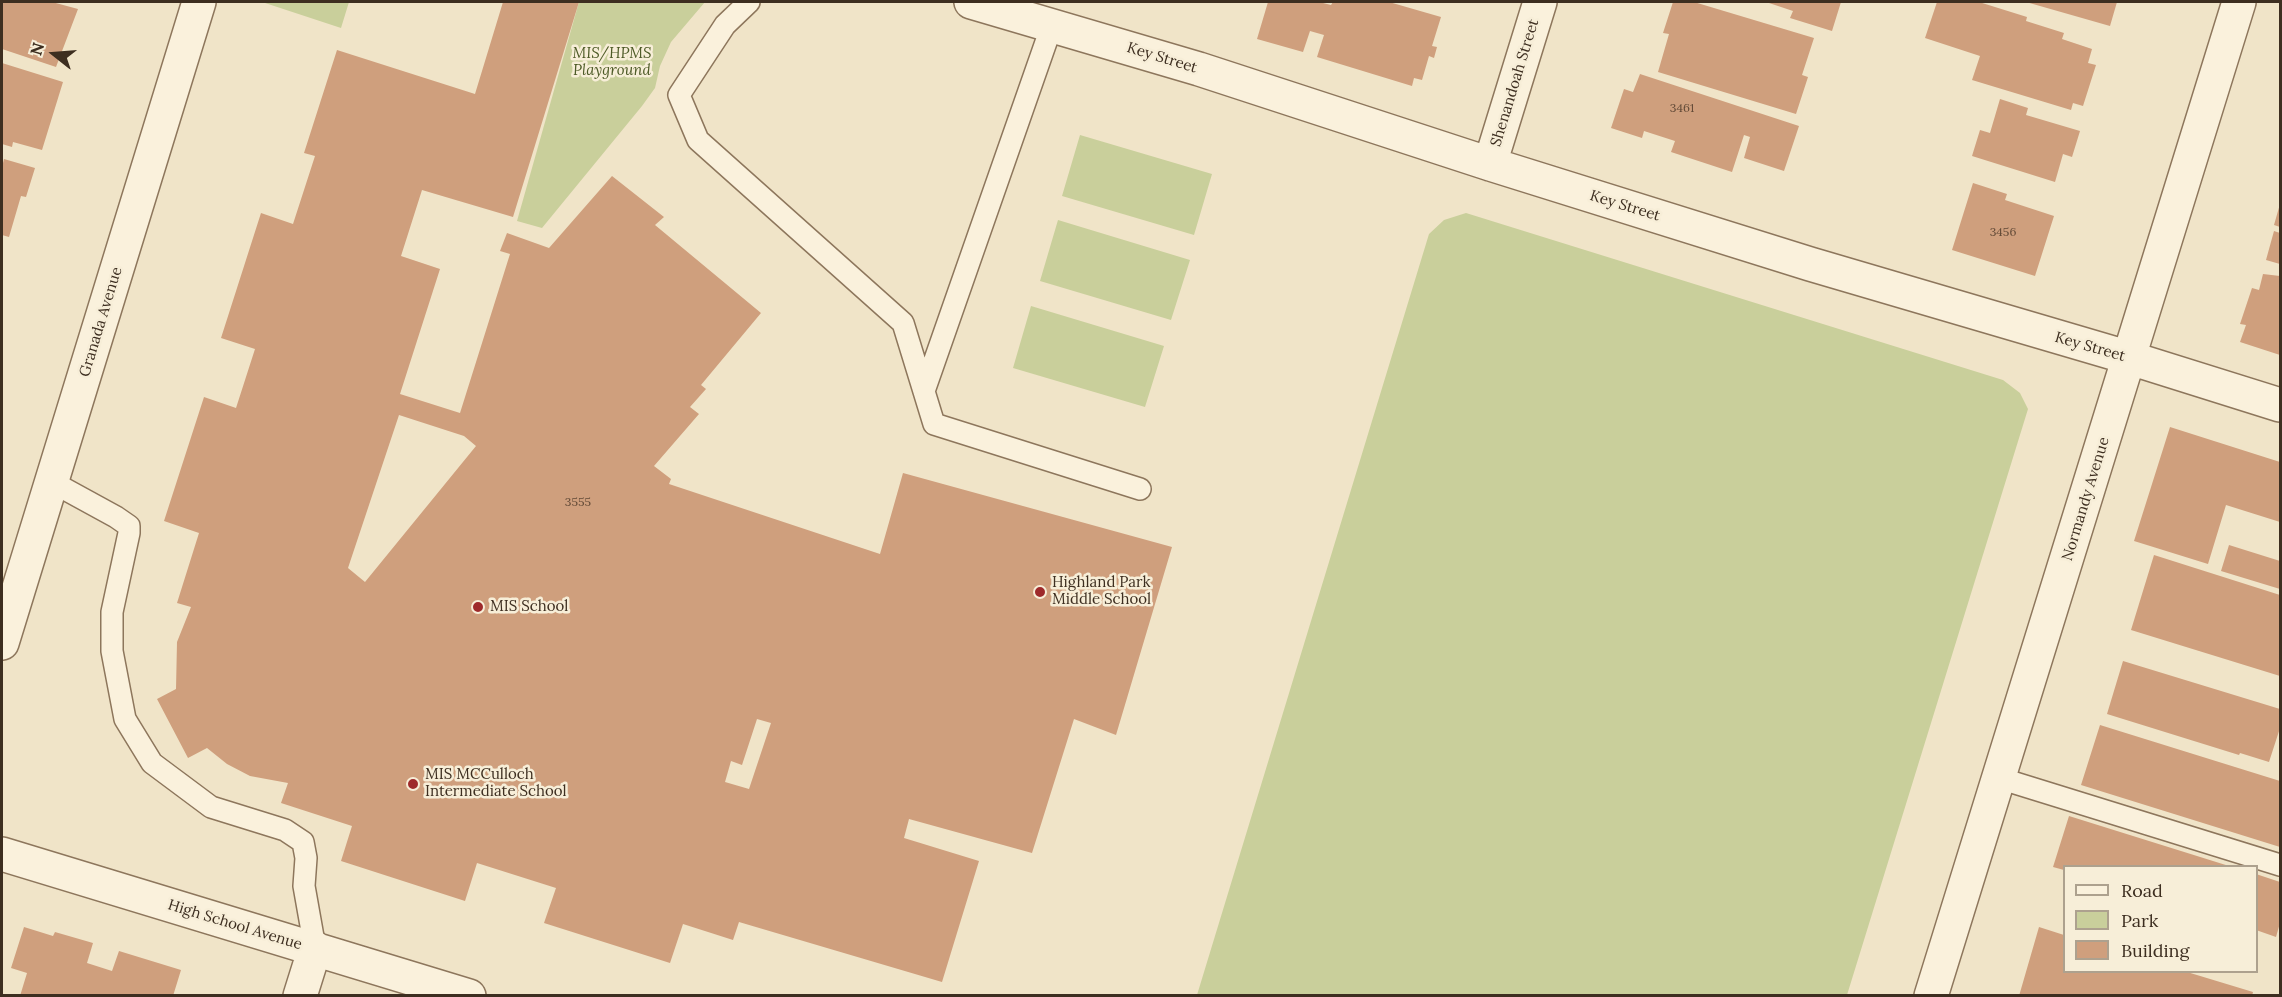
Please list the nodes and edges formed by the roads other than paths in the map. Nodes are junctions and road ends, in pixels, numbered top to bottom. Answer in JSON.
{"nodes":[{"id":1,"x":199,"y":2,"type":"edge"},
{"id":2,"x":748,"y":2,"type":"edge"},
{"id":3,"x":971,"y":2,"type":"edge"},
{"id":4,"x":1540,"y":2,"type":"edge"},
{"id":5,"x":2239,"y":2,"type":"edge"},
{"id":6,"x":1052,"y":26,"type":"junction"},
{"id":7,"x":1490,"y":164,"type":"junction"},
{"id":8,"x":2130,"y":358,"type":"junction"},
{"id":9,"x":924,"y":390,"type":"junction"},
{"id":10,"x":2280,"y":405,"type":"edge"},
{"id":11,"x":52,"y":482,"type":"junction"},
{"id":12,"x":1140,"y":489,"type":"dead end"},
{"id":13,"x":2,"y":643,"type":"edge"},
{"id":14,"x":1999,"y":778,"type":"junction"},
{"id":15,"x":2,"y":854,"type":"edge"},
{"id":16,"x":2280,"y":865,"type":"edge"},
{"id":17,"x":315,"y":948,"type":"junction"},
{"id":18,"x":300,"y":996,"type":"edge"},
{"id":19,"x":469,"y":996,"type":"edge"},
{"id":20,"x":1931,"y":996,"type":"edge"}],
"edges":[{"from":1,"to":11,"type":"street","name":"Granada Avenue"},
{"from":2,"to":9,"type":"lane"},
{"from":3,"to":6,"type":"street","name":"Key Street"},
{"from":4,"to":7,"type":"street","name":"Shenandoah Street"},
{"from":5,"to":8,"type":"street","name":"Normandy Avenue"},
{"from":6,"to":7,"type":"street","name":"Key Street"},
{"from":6,"to":9,"type":"lane"},
{"from":7,"to":8,"type":"street","name":"Key Street"},
{"from":8,"to":10,"type":"street","name":"Key Street"},
{"from":8,"to":14,"type":"street","name":"Normandy Avenue"},
{"from":9,"to":12,"type":"lane"},
{"from":11,"to":13,"type":"street","name":"Granada Avenue"},
{"from":11,"to":17,"type":"lane"},
{"from":14,"to":16,"type":"lane"},
{"from":14,"to":20,"type":"street","name":"Normandy Avenue"},
{"from":15,"to":17,"type":"street","name":"High School Avenue"},
{"from":17,"to":18,"type":"street"},
{"from":17,"to":19,"type":"street","name":"High School Avenue"}]}
